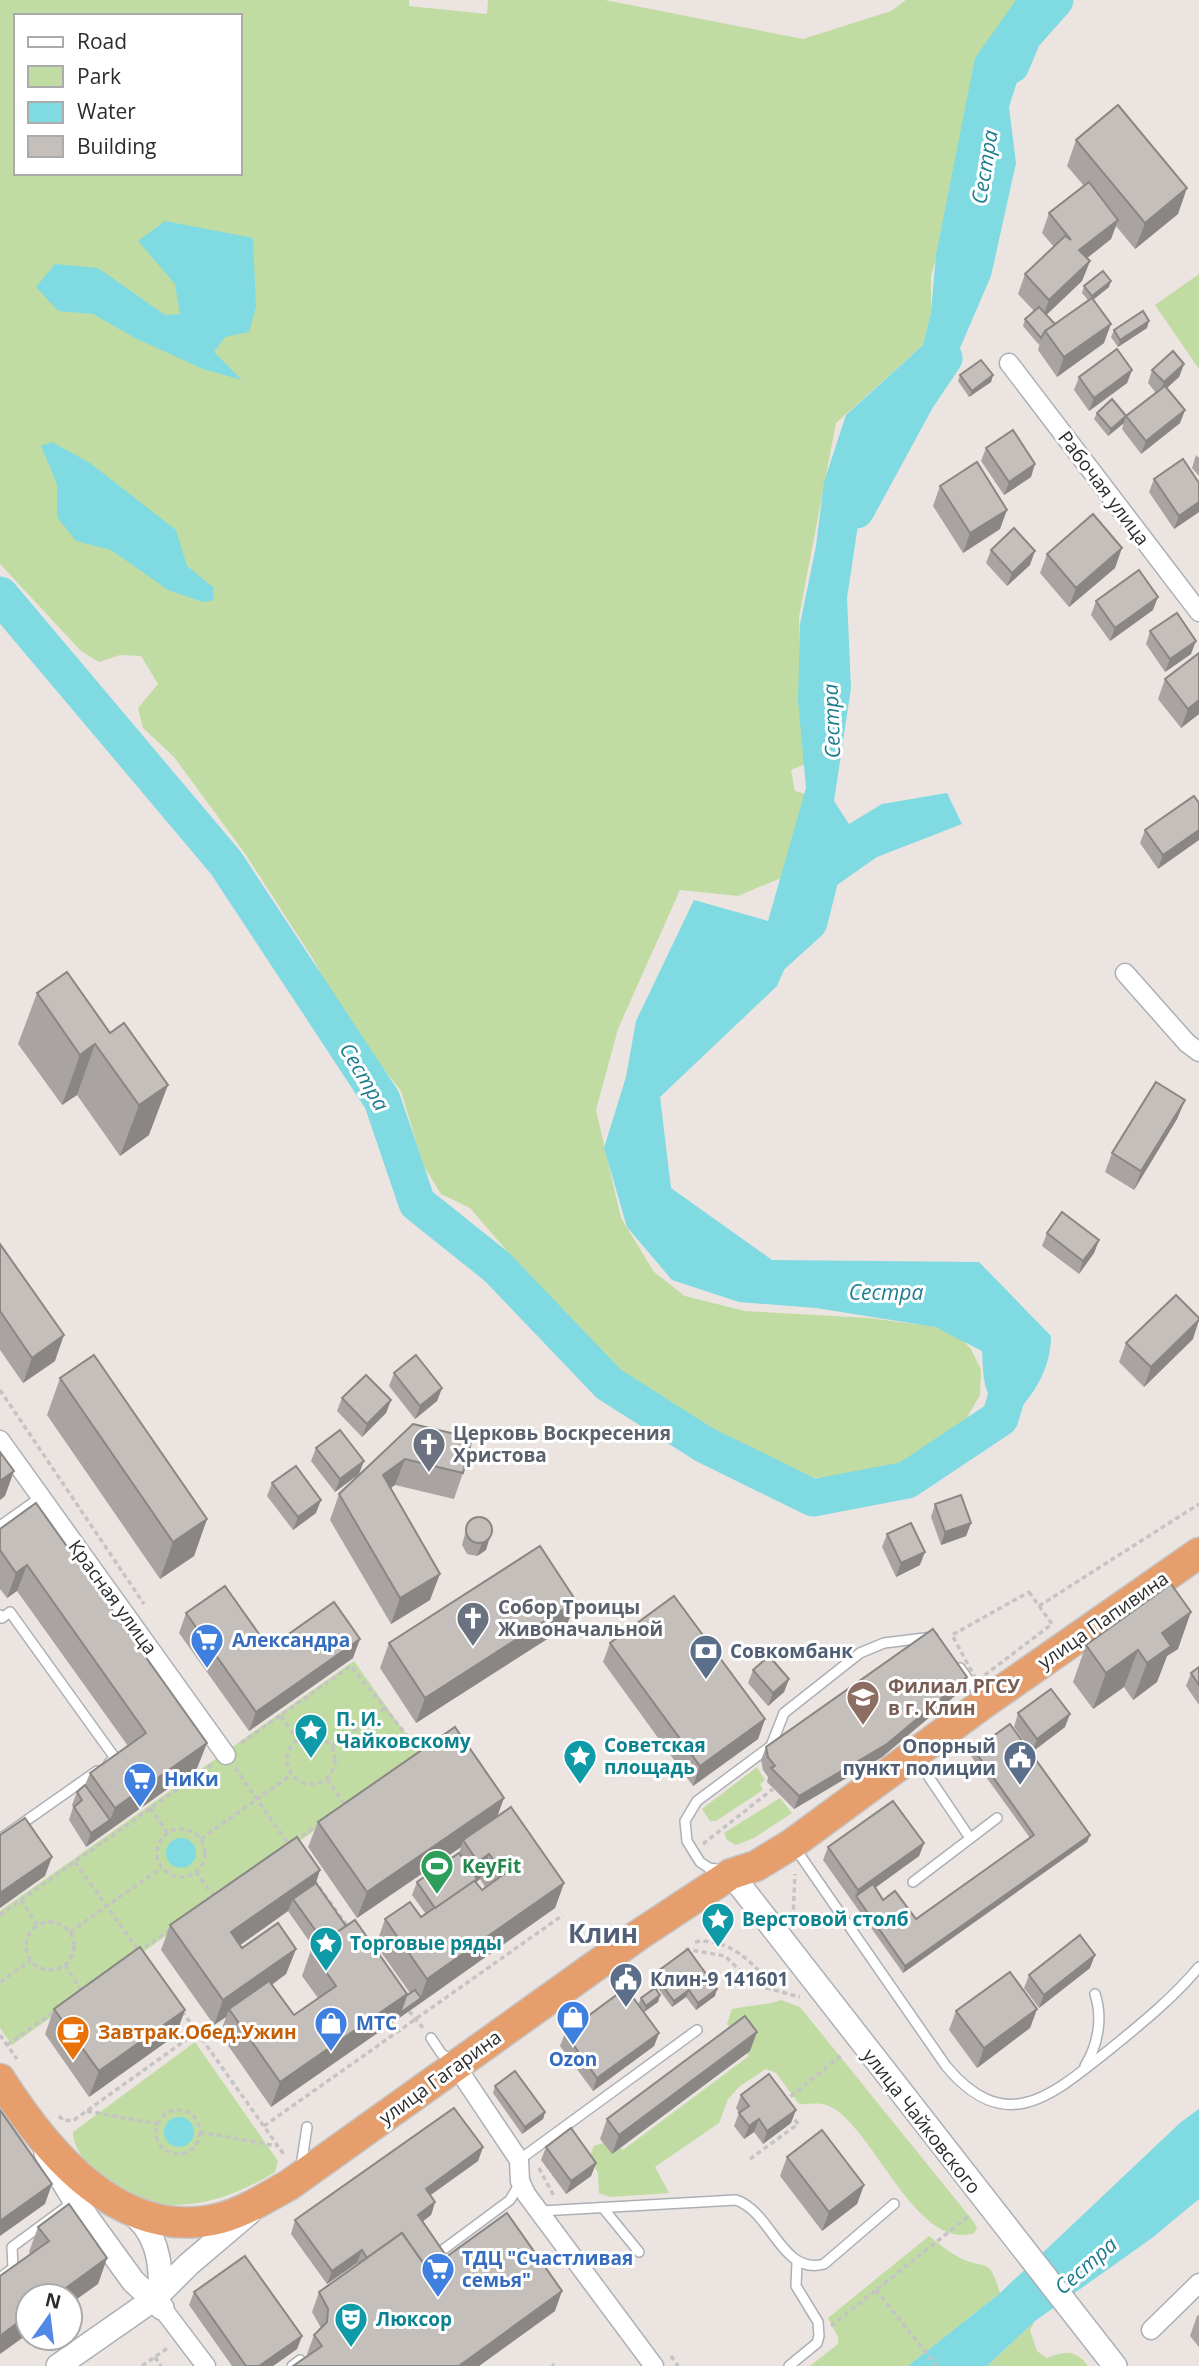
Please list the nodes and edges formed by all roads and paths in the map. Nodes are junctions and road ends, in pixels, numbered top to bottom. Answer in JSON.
{"nodes":[{"id":1,"x":1009,"y":363,"type":"dead end"},
{"id":2,"x":1199,"y":612,"type":"edge"},
{"id":3,"x":1125,"y":973,"type":"dead end"},
{"id":4,"x":1199,"y":1052,"type":"edge"},
{"id":5,"x":0,"y":1390,"type":"edge"},
{"id":6,"x":0,"y":1440,"type":"edge"},
{"id":7,"x":41,"y":1497,"type":"junction"},
{"id":8,"x":1199,"y":1504,"type":"edge"},
{"id":9,"x":0,"y":1525,"type":"edge"},
{"id":10,"x":1199,"y":1553,"type":"edge"},
{"id":11,"x":1039,"y":1606,"type":"junction"},
{"id":12,"x":147,"y":1609,"type":"dead end"},
{"id":13,"x":0,"y":1615,"type":"edge"},
{"id":14,"x":941,"y":1642,"type":"edge"},
{"id":15,"x":953,"y":1659,"type":"edge"},
{"id":16,"x":984,"y":1703,"type":"junction"},
{"id":17,"x":386,"y":1707,"type":"junction"},
{"id":18,"x":281,"y":1716,"type":"junction"},
{"id":19,"x":298,"y":1740,"type":"junction"},
{"id":20,"x":331,"y":1746,"type":"junction"},
{"id":21,"x":427,"y":1748,"type":"edge"},
{"id":22,"x":232,"y":1750,"type":"junction"},
{"id":23,"x":421,"y":1752,"type":"junction"},
{"id":24,"x":915,"y":1756,"type":"junction"},
{"id":25,"x":410,"y":1760,"type":"edge"},
{"id":26,"x":291,"y":1775,"type":"junction"},
{"id":27,"x":327,"y":1779,"type":"junction"},
{"id":28,"x":773,"y":1789,"type":"dead end"},
{"id":29,"x":356,"y":1798,"type":"edge"},
{"id":30,"x":257,"y":1800,"type":"junction"},
{"id":31,"x":345,"y":1805,"type":"junction"},
{"id":32,"x":150,"y":1808,"type":"junction"},
{"id":33,"x":334,"y":1813,"type":"edge"},
{"id":34,"x":997,"y":1818,"type":"dead end"},
{"id":35,"x":323,"y":1821,"type":"edge"},
{"id":36,"x":167,"y":1832,"type":"junction"},
{"id":37,"x":970,"y":1838,"type":"junction"},
{"id":38,"x":0,"y":1839,"type":"edge"},
{"id":39,"x":201,"y":1839,"type":"junction"},
{"id":40,"x":289,"y":1845,"type":"junction"},
{"id":41,"x":693,"y":1852,"type":"junction"},
{"id":42,"x":278,"y":1853,"type":"edge"},
{"id":43,"x":800,"y":1855,"type":"junction"},
{"id":44,"x":75,"y":1862,"type":"junction"},
{"id":45,"x":161,"y":1868,"type":"junction"},
{"id":46,"x":196,"y":1872,"type":"junction"},
{"id":47,"x":731,"y":1874,"type":"junction"},
{"id":48,"x":313,"y":1879,"type":"edge"},
{"id":49,"x":913,"y":1882,"type":"dead end"},
{"id":50,"x":225,"y":1890,"type":"edge"},
{"id":51,"x":215,"y":1898,"type":"junction"},
{"id":52,"x":21,"y":1900,"type":"junction"},
{"id":53,"x":204,"y":1905,"type":"edge"},
{"id":54,"x":107,"y":1906,"type":"junction"},
{"id":55,"x":0,"y":1915,"type":"edge"},
{"id":56,"x":563,"y":1915,"type":"dead end"},
{"id":57,"x":182,"y":1921,"type":"edge"},
{"id":58,"x":793,"y":1923,"type":"dead end"},
{"id":59,"x":37,"y":1925,"type":"junction"},
{"id":60,"x":70,"y":1932,"type":"junction"},
{"id":61,"x":354,"y":1935,"type":"edge"},
{"id":62,"x":695,"y":1942,"type":"dead end"},
{"id":63,"x":685,"y":1949,"type":"edge"},
{"id":64,"x":139,"y":1951,"type":"junction"},
{"id":65,"x":130,"y":1958,"type":"edge"},
{"id":66,"x":30,"y":1961,"type":"junction"},
{"id":67,"x":146,"y":1961,"type":"edge"},
{"id":68,"x":65,"y":1965,"type":"junction"},
{"id":69,"x":1199,"y":1967,"type":"edge"},
{"id":70,"x":0,"y":1982,"type":"edge"},
{"id":71,"x":92,"y":1985,"type":"edge"},
{"id":72,"x":776,"y":1990,"type":"junction"},
{"id":73,"x":82,"y":1992,"type":"junction"},
{"id":74,"x":1095,"y":1994,"type":"dead end"},
{"id":75,"x":800,"y":1997,"type":"dead end"},
{"id":76,"x":71,"y":2000,"type":"edge"},
{"id":77,"x":175,"y":2002,"type":"edge"},
{"id":78,"x":61,"y":2007,"type":"edge"},
{"id":79,"x":409,"y":2011,"type":"edge"},
{"id":80,"x":415,"y":2020,"type":"junction"},
{"id":81,"x":696,"y":2030,"type":"dead end"},
{"id":82,"x":197,"y":2032,"type":"junction"},
{"id":83,"x":431,"y":2038,"type":"joint"},
{"id":84,"x":7,"y":2045,"type":"dead end"},
{"id":85,"x":845,"y":2052,"type":"dead end"},
{"id":86,"x":456,"y":2066,"type":"junction"},
{"id":87,"x":1082,"y":2071,"type":"junction"},
{"id":88,"x":0,"y":2079,"type":"edge"},
{"id":89,"x":775,"y":2092,"type":"edge"},
{"id":90,"x":783,"y":2103,"type":"junction"},
{"id":91,"x":87,"y":2111,"type":"junction"},
{"id":92,"x":21,"y":2112,"type":"junction"},
{"id":93,"x":61,"y":2118,"type":"dead end"},
{"id":94,"x":157,"y":2124,"type":"junction"},
{"id":95,"x":264,"y":2126,"type":"junction"},
{"id":96,"x":307,"y":2127,"type":"dead end"},
{"id":97,"x":200,"y":2132,"type":"junction"},
{"id":98,"x":278,"y":2146,"type":"junction"},
{"id":99,"x":750,"y":2159,"type":"dead end"},
{"id":100,"x":519,"y":2160,"type":"junction"},
{"id":101,"x":291,"y":2176,"type":"junction"},
{"id":102,"x":520,"y":2181,"type":"junction"},
{"id":103,"x":75,"y":2201,"type":"junction"},
{"id":104,"x":115,"y":2202,"type":"junction"},
{"id":105,"x":894,"y":2204,"type":"dead end"},
{"id":106,"x":603,"y":2207,"type":"junction"},
{"id":107,"x":539,"y":2211,"type":"junction"},
{"id":108,"x":975,"y":2212,"type":"dead end"},
{"id":109,"x":444,"y":2249,"type":"edge"},
{"id":110,"x":639,"y":2252,"type":"dead end"},
{"id":111,"x":797,"y":2263,"type":"junction"},
{"id":112,"x":0,"y":2278,"type":"edge"},
{"id":113,"x":1199,"y":2283,"type":"edge"},
{"id":114,"x":876,"y":2290,"type":"junction"},
{"id":115,"x":159,"y":2300,"type":"junction"},
{"id":116,"x":1151,"y":2330,"type":"dead end"},
{"id":117,"x":185,"y":2334,"type":"junction"},
{"id":118,"x":819,"y":2336,"type":"junction"},
{"id":119,"x":155,"y":2357,"type":"junction"},
{"id":120,"x":1112,"y":2362,"type":"edge"},
{"id":121,"x":58,"y":2366,"type":"edge"},
{"id":122,"x":142,"y":2366,"type":"edge"},
{"id":123,"x":161,"y":2366,"type":"edge"},
{"id":124,"x":206,"y":2366,"type":"edge"},
{"id":125,"x":654,"y":2366,"type":"edge"},
{"id":126,"x":789,"y":2366,"type":"edge"},
{"id":127,"x":937,"y":2366,"type":"edge"}],
"edges":[{"from":1,"to":2,"type":"street","name":"Рабочая улица"},
{"from":3,"to":4,"type":"street"},
{"from":5,"to":12,"type":"path"},
{"from":6,"to":7,"type":"street","name":"Красная улица"},
{"from":7,"to":9,"type":"lane"},
{"from":7,"to":22,"type":"street","name":"Красная улица"},
{"from":8,"to":11,"type":"path"},
{"from":10,"to":16,"type":"highway","name":"улица Папивина"},
{"from":11,"to":11,"type":"path"},
{"from":13,"to":38,"type":"lane"},
{"from":14,"to":41,"type":"lane"},
{"from":15,"to":16,"type":"lane"},
{"from":16,"to":24,"type":"highway","name":"улица Папивина"},
{"from":17,"to":18,"type":"path"},
{"from":17,"to":20,"type":"path"},
{"from":17,"to":23,"type":"path"},
{"from":18,"to":19,"type":"path"},
{"from":18,"to":22,"type":"path"},
{"from":19,"to":20,"type":"path"},
{"from":19,"to":26,"type":"path"},
{"from":20,"to":27,"type":"path"},
{"from":21,"to":23,"type":"path"},
{"from":22,"to":30,"type":"path"},
{"from":22,"to":32,"type":"path"},
{"from":23,"to":25,"type":"path"},
{"from":24,"to":37,"type":"lane"},
{"from":24,"to":43,"type":"highway","name":"улица Папивина"},
{"from":26,"to":27,"type":"path"},
{"from":26,"to":30,"type":"path"},
{"from":27,"to":31,"type":"path"},
{"from":28,"to":41,"type":"path"},
{"from":29,"to":31,"type":"path"},
{"from":30,"to":39,"type":"path"},
{"from":30,"to":40,"type":"path"},
{"from":31,"to":33,"type":"path"},
{"from":32,"to":36,"type":"path"},
{"from":32,"to":44,"type":"path"},
{"from":34,"to":37,"type":"lane"},
{"from":35,"to":40,"type":"path"},
{"from":36,"to":39,"type":"path"},
{"from":36,"to":45,"type":"path"},
{"from":37,"to":49,"type":"lane"},
{"from":39,"to":46,"type":"path"},
{"from":40,"to":42,"type":"path"},
{"from":41,"to":47,"type":"lane"},
{"from":43,"to":47,"type":"highway","name":"улица Папивина"},
{"from":43,"to":58,"type":"path"},
{"from":43,"to":87,"type":"lane"},
{"from":44,"to":52,"type":"path"},
{"from":44,"to":54,"type":"path"},
{"from":45,"to":46,"type":"path"},
{"from":45,"to":54,"type":"path"},
{"from":46,"to":51,"type":"path"},
{"from":47,"to":86,"type":"highway","name":"улица Гагарина"},
{"from":47,"to":120,"type":"street","name":"улица Чайковского"},
{"from":48,"to":61,"type":"path"},
{"from":50,"to":51,"type":"path"},
{"from":51,"to":53,"type":"path"},
{"from":52,"to":55,"type":"path"},
{"from":52,"to":59,"type":"path"},
{"from":54,"to":60,"type":"path"},
{"from":54,"to":64,"type":"path"},
{"from":56,"to":80,"type":"path"},
{"from":57,"to":64,"type":"path"},
{"from":59,"to":60,"type":"path"},
{"from":59,"to":66,"type":"path"},
{"from":60,"to":68,"type":"path"},
{"from":62,"to":72,"type":"path"},
{"from":63,"to":72,"type":"path"},
{"from":64,"to":65,"type":"path"},
{"from":64,"to":67,"type":"path"},
{"from":66,"to":68,"type":"path"},
{"from":66,"to":70,"type":"path"},
{"from":68,"to":73,"type":"path"},
{"from":69,"to":87,"type":"lane"},
{"from":71,"to":73,"type":"path"},
{"from":72,"to":75,"type":"path"},
{"from":73,"to":76,"type":"path"},
{"from":74,"to":87,"type":"lane"},
{"from":77,"to":82,"type":"path"},
{"from":78,"to":84,"type":"path"},
{"from":79,"to":80,"type":"path"},
{"from":80,"to":83,"type":"path"},
{"from":80,"to":95,"type":"path"},
{"from":81,"to":100,"type":"lane"},
{"from":82,"to":91,"type":"path"},
{"from":82,"to":95,"type":"path"},
{"from":83,"to":86,"type":"lane"},
{"from":85,"to":90,"type":"path"},
{"from":86,"to":100,"type":"street"},
{"from":86,"to":101,"type":"highway","name":"улица Гагарина"},
{"from":88,"to":92,"type":"highway"},
{"from":89,"to":90,"type":"path"},
{"from":90,"to":99,"type":"path"},
{"from":91,"to":93,"type":"path"},
{"from":91,"to":94,"type":"path"},
{"from":92,"to":103,"type":"street"},
{"from":92,"to":104,"type":"highway"},
{"from":94,"to":97,"type":"path"},
{"from":94,"to":97,"type":"path"},
{"from":95,"to":98,"type":"path"},
{"from":96,"to":101,"type":"lane"},
{"from":97,"to":98,"type":"path"},
{"from":98,"to":101,"type":"path"},
{"from":100,"to":102,"type":"street"},
{"from":101,"to":104,"type":"highway"},
{"from":101,"to":115,"type":"street","name":"улица Гагарина"},
{"from":102,"to":107,"type":"street"},
{"from":102,"to":109,"type":"lane"},
{"from":103,"to":112,"type":"lane"},
{"from":103,"to":115,"type":"street"},
{"from":104,"to":115,"type":"street"},
{"from":105,"to":111,"type":"lane"},
{"from":106,"to":107,"type":"lane"},
{"from":106,"to":110,"type":"lane"},
{"from":106,"to":111,"type":"lane"},
{"from":107,"to":125,"type":"street"},
{"from":108,"to":114,"type":"path"},
{"from":111,"to":118,"type":"lane"},
{"from":113,"to":116,"type":"street"},
{"from":114,"to":118,"type":"path"},
{"from":114,"to":127,"type":"path"},
{"from":115,"to":117,"type":"street"},
{"from":115,"to":121,"type":"street","name":"улица Гагарина"},
{"from":117,"to":119,"type":"path"},
{"from":117,"to":124,"type":"street"},
{"from":118,"to":126,"type":"lane"},
{"from":119,"to":122,"type":"path"},
{"from":119,"to":123,"type":"path"}]}
